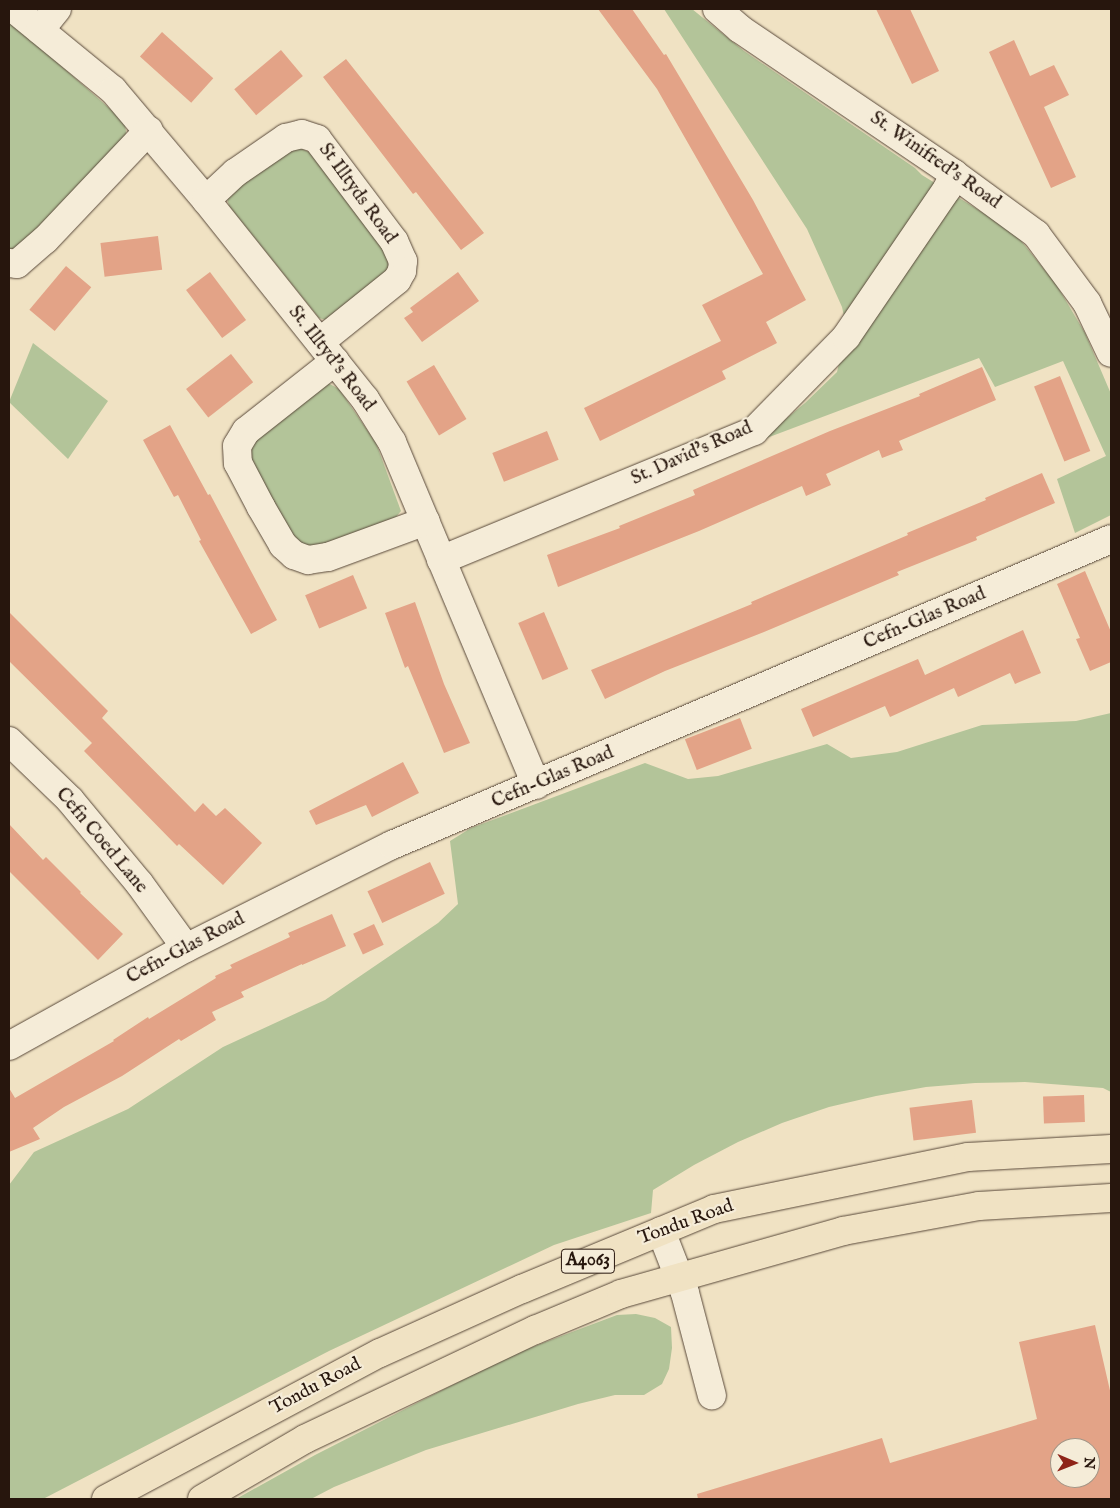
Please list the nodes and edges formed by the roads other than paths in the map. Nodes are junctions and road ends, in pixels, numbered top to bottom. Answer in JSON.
{"nodes":[{"id":1,"x":14,"y":9,"type":"edge"},
{"id":2,"x":57,"y":9,"type":"edge"},
{"id":3,"x":717,"y":9,"type":"edge"},
{"id":4,"x":40,"y":30,"type":"junction"},
{"id":5,"x":149,"y":130,"type":"junction"},
{"id":6,"x":954,"y":174,"type":"junction"},
{"id":7,"x":206,"y":200,"type":"junction"},
{"id":8,"x":9,"y":264,"type":"edge"},
{"id":9,"x":327,"y":352,"type":"junction"},
{"id":10,"x":1111,"y":353,"type":"edge"},
{"id":11,"x":426,"y":521,"type":"junction"},
{"id":12,"x":1111,"y":539,"type":"edge"},
{"id":13,"x":441,"y":560,"type":"junction"},
{"id":14,"x":9,"y":741,"type":"edge"},
{"id":15,"x":536,"y":785,"type":"junction"},
{"id":16,"x":186,"y":948,"type":"junction"},
{"id":17,"x":9,"y":1046,"type":"edge"},
{"id":18,"x":1111,"y":1150,"type":"edge"},
{"id":19,"x":1111,"y":1198,"type":"edge"},
{"id":20,"x":661,"y":1230,"type":"junction"},
{"id":21,"x":679,"y":1278,"type":"junction"},
{"id":22,"x":712,"y":1396,"type":"dead end"},
{"id":23,"x":106,"y":1499,"type":"edge"},
{"id":24,"x":202,"y":1499,"type":"edge"}],
"edges":[{"from":1,"to":4,"type":"street","name":"St. Illtyd's Road"},
{"from":2,"to":4,"type":"street"},
{"from":3,"to":6,"type":"street","name":"St. Winifred's Road"},
{"from":4,"to":5,"type":"street","name":"St. Illtyd's Road"},
{"from":5,"to":7,"type":"street","name":"St. Illtyd's Road"},
{"from":5,"to":8,"type":"street"},
{"from":6,"to":10,"type":"street","name":"St. Winifred's Road"},
{"from":6,"to":13,"type":"street","name":"St. David's Road"},
{"from":7,"to":9,"type":"street","name":"St. Illtyd's Road"},
{"from":7,"to":9,"type":"street","name":"St Illtyds Road"},
{"from":9,"to":11,"type":"street","name":"St. Illtyd's Road"},
{"from":9,"to":11,"type":"street","name":"St Illtyds Road"},
{"from":11,"to":13,"type":"street","name":"St. Illtyd's Road"},
{"from":12,"to":15,"type":"street","name":"Cefn-Glas Road"},
{"from":13,"to":15,"type":"street","name":"St. Illtyd's Road"},
{"from":14,"to":16,"type":"street","name":"Cefn Coed Lane"},
{"from":15,"to":16,"type":"street","name":"Cefn-Glas Road"},
{"from":16,"to":17,"type":"street","name":"Cefn-Glas Road"},
{"from":18,"to":20,"type":"main road","name":"Tondu Road","number":"A4063"},
{"from":19,"to":21,"type":"main road","number":"A4063"},
{"from":20,"to":21,"type":"street"},
{"from":20,"to":23,"type":"main road","name":"Tondu Road","number":"A4063"},
{"from":21,"to":22,"type":"street"},
{"from":21,"to":24,"type":"main road","number":"A4063"}]}
